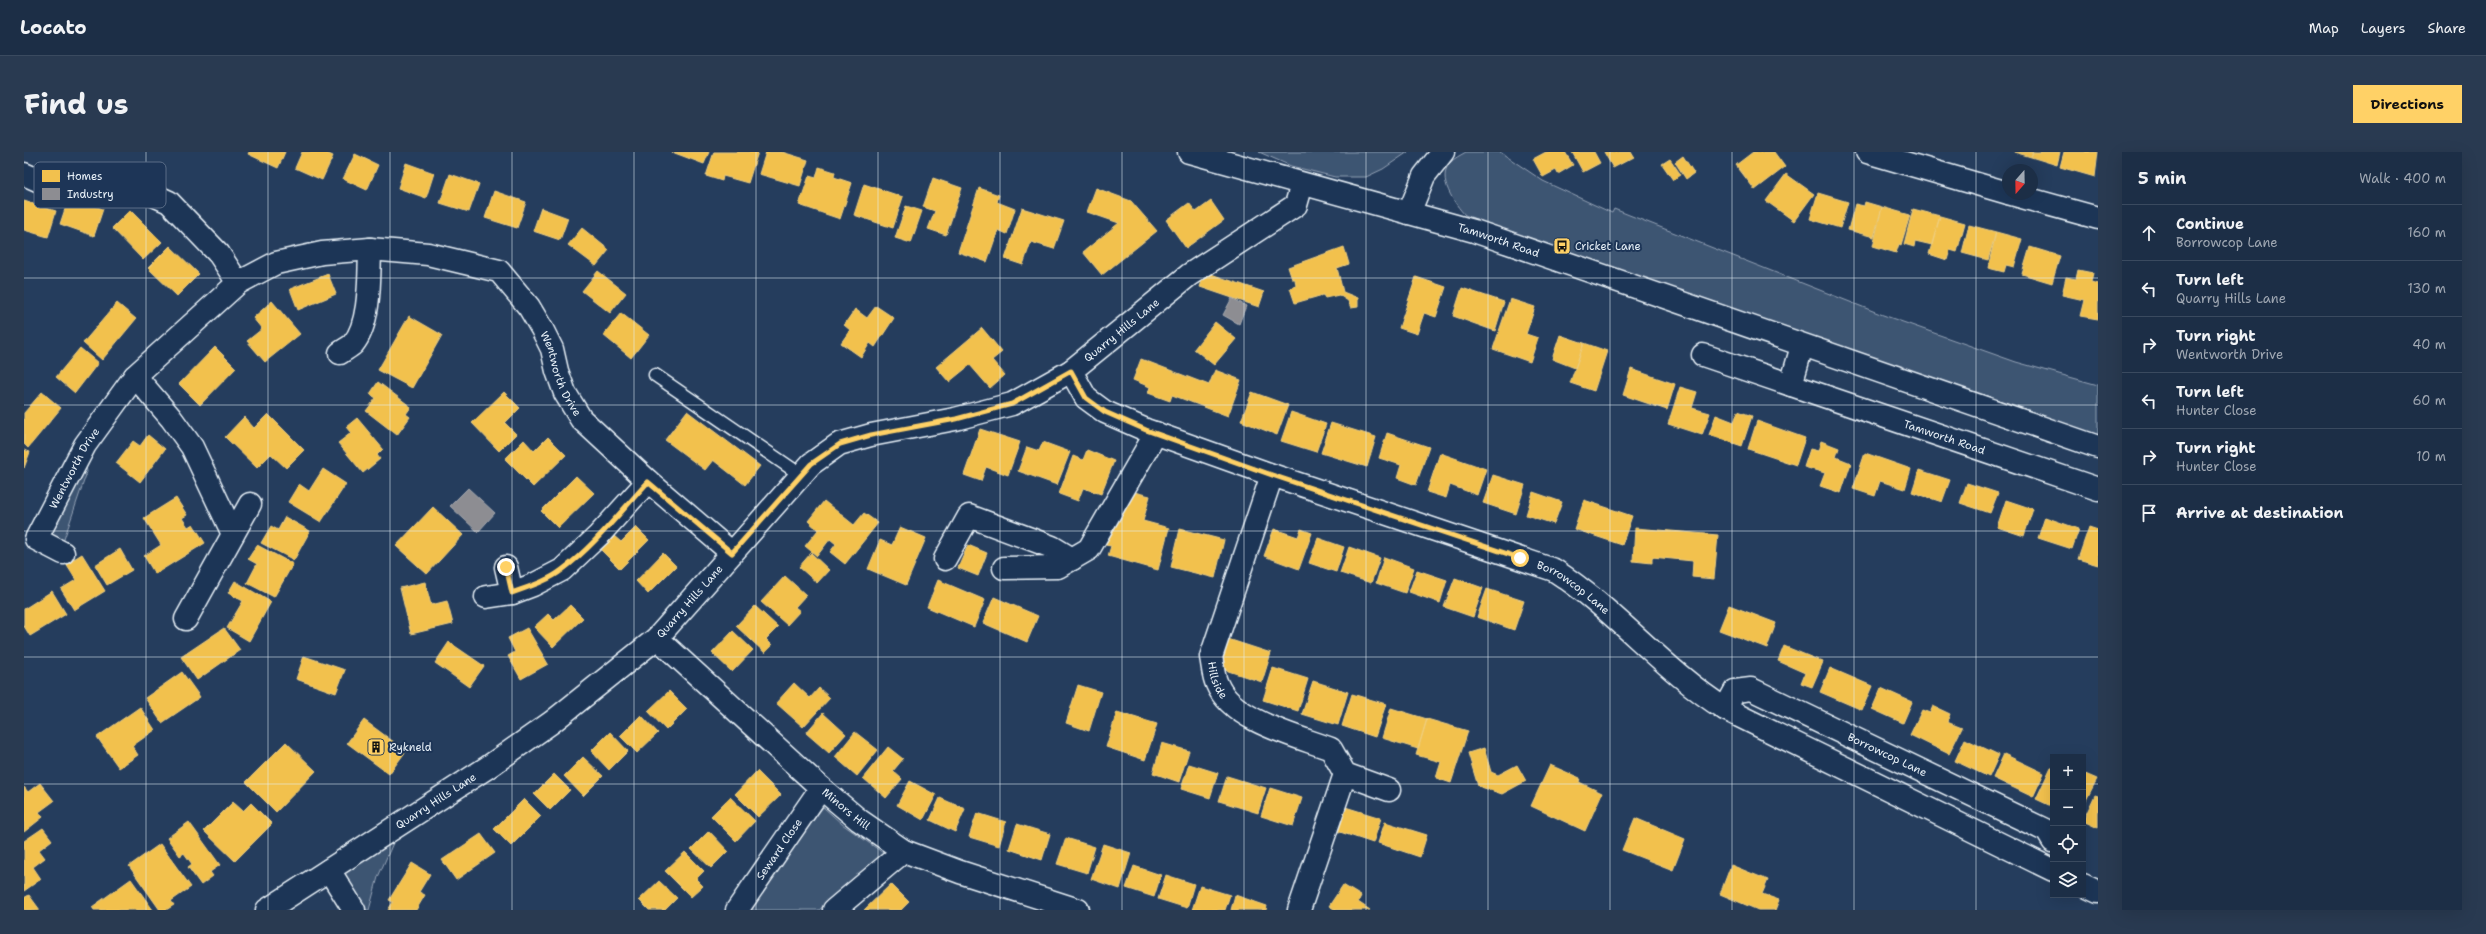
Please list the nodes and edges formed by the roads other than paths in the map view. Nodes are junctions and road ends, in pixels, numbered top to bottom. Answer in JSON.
{"nodes":[{"id":1,"x":1189,"y":152,"type":"edge"},
{"id":2,"x":1443,"y":152,"type":"edge"},
{"id":3,"x":1867,"y":152,"type":"edge"},
{"id":4,"x":24,"y":174,"type":"edge"},
{"id":5,"x":34,"y":178,"type":"edge"},
{"id":6,"x":1302,"y":184,"type":"junction"},
{"id":7,"x":2002,"y":191,"type":"edge"},
{"id":8,"x":2033,"y":200,"type":"edge"},
{"id":9,"x":166,"y":201,"type":"edge"},
{"id":10,"x":1409,"y":213,"type":"junction"},
{"id":11,"x":2098,"y":218,"type":"edge"},
{"id":12,"x":370,"y":249,"type":"junction"},
{"id":13,"x":238,"y":283,"type":"junction"},
{"id":14,"x":1802,"y":346,"type":"junction"},
{"id":15,"x":340,"y":353,"type":"dead end"},
{"id":16,"x":1703,"y":355,"type":"dead end"},
{"id":17,"x":1071,"y":371,"type":"junction"},
{"id":18,"x":655,"y":375,"type":"dead end"},
{"id":19,"x":135,"y":376,"type":"junction"},
{"id":20,"x":1791,"y":385,"type":"junction"},
{"id":21,"x":1156,"y":434,"type":"junction"},
{"id":22,"x":2098,"y":448,"type":"edge"},
{"id":23,"x":801,"y":475,"type":"junction"},
{"id":24,"x":1272,"y":475,"type":"junction"},
{"id":25,"x":648,"y":482,"type":"junction"},
{"id":26,"x":2098,"y":489,"type":"edge"},
{"id":27,"x":250,"y":504,"type":"dead end"},
{"id":28,"x":233,"y":534,"type":"junction"},
{"id":29,"x":63,"y":553,"type":"dead end"},
{"id":30,"x":732,"y":553,"type":"junction"},
{"id":31,"x":945,"y":559,"type":"dead end"},
{"id":32,"x":1072,"y":559,"type":"junction"},
{"id":33,"x":506,"y":567,"type":"dead end"},
{"id":34,"x":1004,"y":568,"type":"dead end"},
{"id":35,"x":512,"y":593,"type":"junction"},
{"id":36,"x":486,"y":597,"type":"dead end"},
{"id":37,"x":186,"y":619,"type":"dead end"},
{"id":38,"x":656,"y":638,"type":"junction"},
{"id":39,"x":1725,"y":709,"type":"junction"},
{"id":40,"x":1345,"y":774,"type":"junction"},
{"id":41,"x":821,"y":788,"type":"junction"},
{"id":42,"x":1389,"y":790,"type":"dead end"},
{"id":43,"x":2050,"y":836,"type":"edge"},
{"id":44,"x":904,"y":851,"type":"junction"},
{"id":45,"x":2050,"y":869,"type":"edge"},
{"id":46,"x":329,"y":870,"type":"junction"},
{"id":47,"x":2086,"y":886,"type":"edge"},
{"id":48,"x":2098,"y":892,"type":"edge"},
{"id":49,"x":267,"y":910,"type":"edge"},
{"id":50,"x":354,"y":910,"type":"edge"},
{"id":51,"x":737,"y":910,"type":"edge"},
{"id":52,"x":834,"y":910,"type":"edge"},
{"id":53,"x":1078,"y":910,"type":"edge"},
{"id":54,"x":1299,"y":910,"type":"edge"}],
"edges":[{"from":1,"to":6,"type":"street","name":"Tamworth Road"},
{"from":2,"to":10,"type":"street"},
{"from":3,"to":7,"type":"street"},
{"from":4,"to":5,"type":"street"},
{"from":6,"to":10,"type":"street","name":"Tamworth Road"},
{"from":6,"to":17,"type":"street","name":"Quarry Hills Lane"},
{"from":8,"to":11,"type":"street"},
{"from":9,"to":13,"type":"street"},
{"from":10,"to":14,"type":"street","name":"Tamworth Road"},
{"from":12,"to":13,"type":"street","name":"Wentworth Drive"},
{"from":12,"to":15,"type":"street"},
{"from":12,"to":25,"type":"street","name":"Wentworth Drive"},
{"from":13,"to":19,"type":"street","name":"Wentworth Drive"},
{"from":14,"to":20,"type":"street"},
{"from":14,"to":22,"type":"street","name":"Tamworth Road"},
{"from":16,"to":20,"type":"street","name":"Tamworth Road"},
{"from":17,"to":21,"type":"street","name":"Borrowcop Lane"},
{"from":17,"to":23,"type":"street","name":"Quarry Hills Lane"},
{"from":18,"to":23,"type":"lane"},
{"from":19,"to":28,"type":"street"},
{"from":19,"to":29,"type":"street","name":"Wentworth Drive"},
{"from":20,"to":26,"type":"street","name":"Tamworth Road"},
{"from":21,"to":24,"type":"street","name":"Borrowcop Lane"},
{"from":21,"to":32,"type":"street"},
{"from":23,"to":30,"type":"street","name":"Quarry Hills Lane"},
{"from":24,"to":39,"type":"street","name":"Borrowcop Lane"},
{"from":24,"to":40,"type":"street","name":"Hillside"},
{"from":25,"to":30,"type":"street","name":"Wentworth Drive"},
{"from":25,"to":35,"type":"street"},
{"from":27,"to":28,"type":"street"},
{"from":28,"to":37,"type":"street"},
{"from":30,"to":38,"type":"street","name":"Quarry Hills Lane"},
{"from":31,"to":32,"type":"street"},
{"from":32,"to":34,"type":"street"},
{"from":33,"to":35,"type":"street"},
{"from":35,"to":36,"type":"street"},
{"from":38,"to":41,"type":"street","name":"Minors Hill"},
{"from":38,"to":46,"type":"street","name":"Quarry Hills Lane"},
{"from":39,"to":43,"type":"street","name":"Borrowcop Lane"},
{"from":39,"to":45,"type":"street","name":"Borrowcop Lane"},
{"from":40,"to":42,"type":"street"},
{"from":40,"to":54,"type":"street"},
{"from":41,"to":44,"type":"street","name":"Minors Hill"},
{"from":41,"to":51,"type":"street","name":"Seward Close"},
{"from":44,"to":52,"type":"street"},
{"from":44,"to":53,"type":"street","name":"Minors Hill"},
{"from":46,"to":49,"type":"street","name":"Quarry Hills Lane"},
{"from":46,"to":50,"type":"street"},
{"from":47,"to":48,"type":"street"}]}
